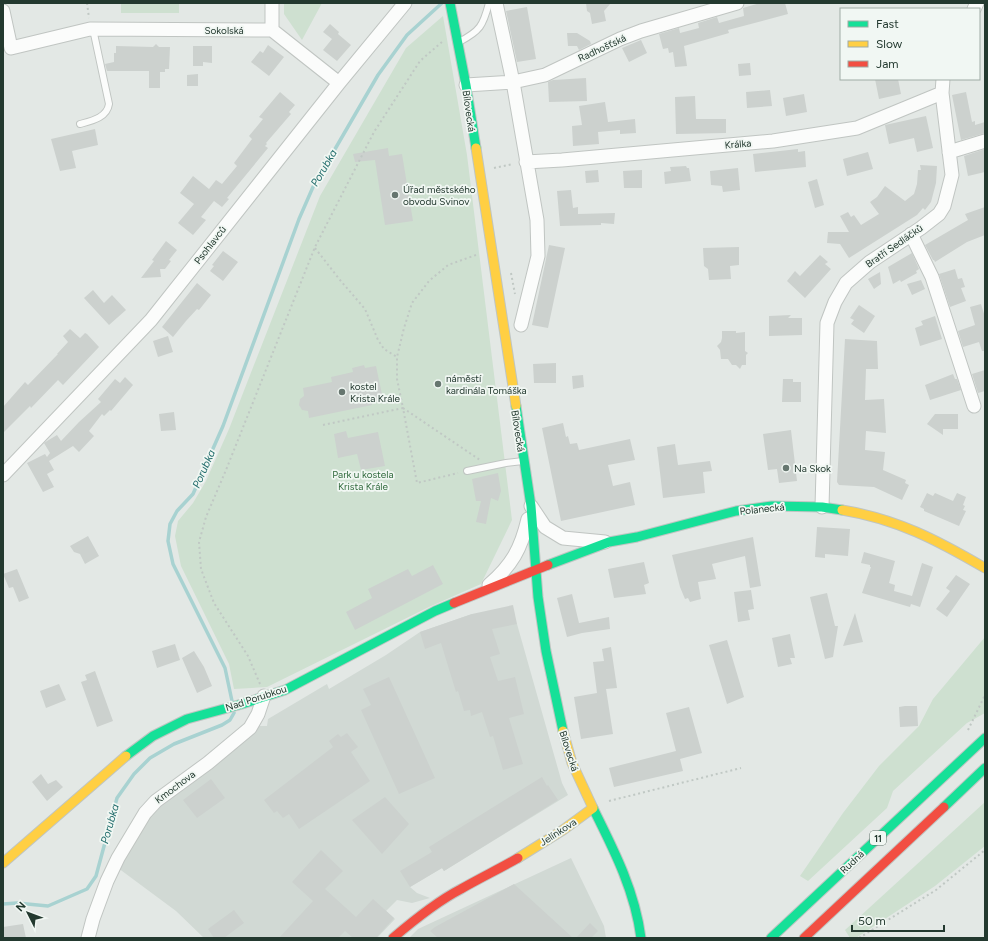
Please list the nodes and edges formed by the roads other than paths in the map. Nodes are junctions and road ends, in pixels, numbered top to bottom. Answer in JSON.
{"nodes":[{"id":1,"x":272,"y":3,"type":"edge"},
{"id":2,"x":405,"y":3,"type":"edge"},
{"id":3,"x":450,"y":3,"type":"edge"},
{"id":4,"x":489,"y":3,"type":"edge"},
{"id":5,"x":496,"y":3,"type":"edge"},
{"id":6,"x":737,"y":3,"type":"edge"},
{"id":7,"x":3,"y":11,"type":"edge"},
{"id":8,"x":92,"y":29,"type":"junction"},
{"id":9,"x":272,"y":30,"type":"junction"},
{"id":10,"x":458,"y":42,"type":"junction"},
{"id":11,"x":7,"y":49,"type":"edge"},
{"id":12,"x":944,"y":80,"type":"edge"},
{"id":13,"x":512,"y":82,"type":"junction"},
{"id":14,"x":339,"y":83,"type":"junction"},
{"id":15,"x":466,"y":85,"type":"junction"},
{"id":16,"x":942,"y":93,"type":"junction"},
{"id":17,"x":80,"y":124,"type":"dead end"},
{"id":18,"x":985,"y":141,"type":"edge"},
{"id":19,"x":949,"y":152,"type":"junction"},
{"id":20,"x":526,"y":162,"type":"junction"},
{"id":21,"x":911,"y":234,"type":"junction"},
{"id":22,"x":521,"y":325,"type":"dead end"},
{"id":23,"x":974,"y":406,"type":"dead end"},
{"id":24,"x":523,"y":461,"type":"junction"},
{"id":25,"x":467,"y":471,"type":"road end"},
{"id":26,"x":3,"y":475,"type":"edge"},
{"id":27,"x":531,"y":506,"type":"junction"},
{"id":28,"x":822,"y":507,"type":"junction"},
{"id":29,"x":609,"y":542,"type":"junction"},
{"id":30,"x":985,"y":568,"type":"edge"},
{"id":31,"x":535,"y":570,"type":"junction"},
{"id":32,"x":485,"y":589,"type":"junction"},
{"id":33,"x":264,"y":696,"type":"junction"},
{"id":34,"x":985,"y":738,"type":"edge"},
{"id":35,"x":985,"y":768,"type":"edge"},
{"id":36,"x":593,"y":808,"type":"junction"},
{"id":37,"x":3,"y":863,"type":"edge"},
{"id":38,"x":840,"y":904,"type":"junction"},
{"id":39,"x":88,"y":938,"type":"edge"},
{"id":40,"x":393,"y":938,"type":"edge"},
{"id":41,"x":641,"y":938,"type":"edge"},
{"id":42,"x":771,"y":938,"type":"edge"},
{"id":43,"x":804,"y":938,"type":"edge"},
{"id":44,"x":812,"y":938,"type":"edge"}],
"edges":[{"from":1,"to":9,"type":"street"},
{"from":2,"to":14,"type":"street","name":"Psohlavců"},
{"from":3,"to":10,"type":"main road","name":"Bílovecká"},
{"from":4,"to":10,"type":"lane"},
{"from":5,"to":13,"type":"street"},
{"from":6,"to":13,"type":"street","name":"Radhošťská"},
{"from":7,"to":11,"type":"street"},
{"from":8,"to":9,"type":"street","name":"Sokolská"},
{"from":8,"to":11,"type":"street","name":"Sokolská"},
{"from":8,"to":17,"type":"lane"},
{"from":9,"to":14,"type":"street"},
{"from":10,"to":15,"type":"main road","name":"Bílovecká"},
{"from":12,"to":16,"type":"street","name":"Bratří Sedláčků"},
{"from":13,"to":15,"type":"street","name":"Radhošťská"},
{"from":13,"to":20,"type":"street"},
{"from":14,"to":26,"type":"street","name":"Psohlavců"},
{"from":15,"to":24,"type":"main road","name":"Bílovecká"},
{"from":16,"to":19,"type":"street","name":"Bratří Sedláčků"},
{"from":16,"to":20,"type":"street","name":"Králka"},
{"from":18,"to":19,"type":"street"},
{"from":19,"to":21,"type":"street","name":"Bratří Sedláčků"},
{"from":20,"to":22,"type":"street"},
{"from":21,"to":23,"type":"street"},
{"from":21,"to":28,"type":"street","name":"Bratří Sedláčků"},
{"from":24,"to":25,"type":"lane"},
{"from":24,"to":27,"type":"main road","name":"Bílovecká"},
{"from":27,"to":29,"type":"street"},
{"from":27,"to":31,"type":"main road","name":"Bílovecká"},
{"from":27,"to":32,"type":"street"},
{"from":28,"to":29,"type":"main road","name":"Polanecká"},
{"from":28,"to":30,"type":"main road","name":"Polanecká"},
{"from":29,"to":31,"type":"main road","name":"Polanecká"},
{"from":31,"to":32,"type":"main road","name":"Nad Porubkou"},
{"from":31,"to":36,"type":"main road","name":"Bílovecká"},
{"from":32,"to":33,"type":"main road","name":"Nad Porubkou"},
{"from":33,"to":37,"type":"main road","name":"Nad Porubkou"},
{"from":33,"to":39,"type":"street","name":"Kmochova"},
{"from":34,"to":42,"type":"main road","name":"Rudná","number":"11"},
{"from":35,"to":38,"type":"main road","number":"11"},
{"from":36,"to":40,"type":"main road","name":"Jelínkova"},
{"from":36,"to":41,"type":"main road","name":"Bílovecká"},
{"from":38,"to":43,"type":"main road","number":"11"},
{"from":38,"to":44,"type":"lane"}]}
